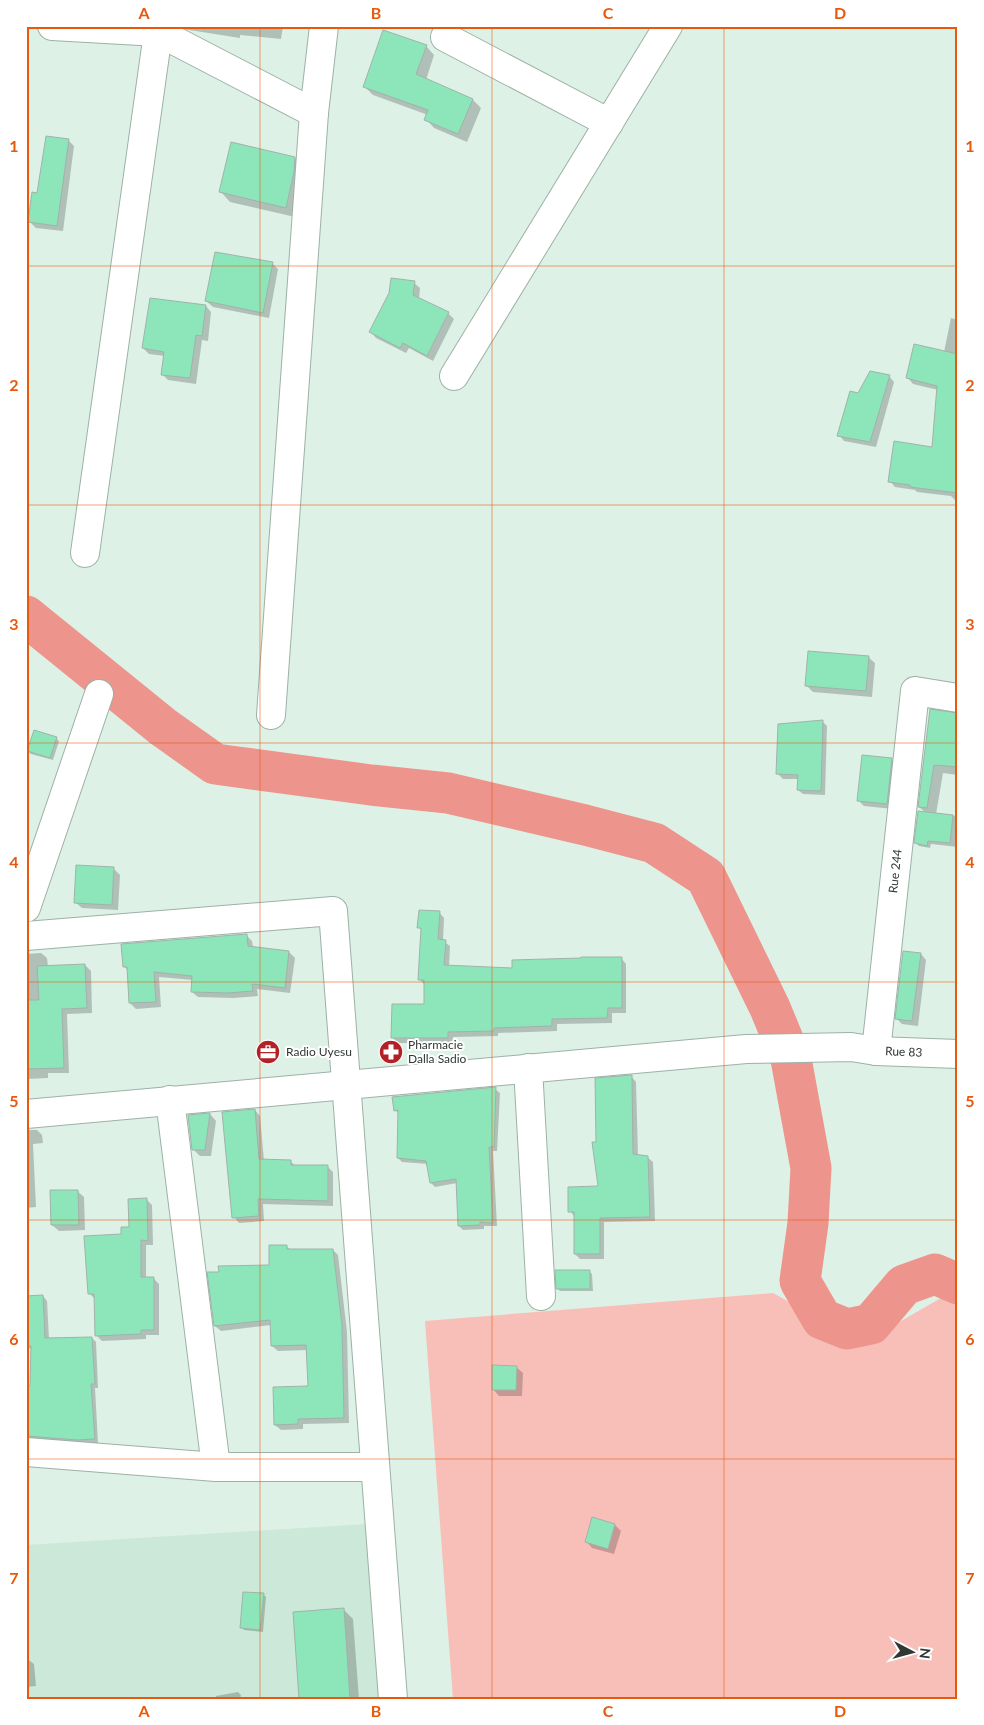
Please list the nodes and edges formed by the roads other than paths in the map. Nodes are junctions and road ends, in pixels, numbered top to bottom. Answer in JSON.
{"nodes":[{"id":1,"x":52,"y":26,"type":"edge"},
{"id":2,"x":324,"y":26,"type":"edge"},
{"id":3,"x":668,"y":26,"type":"edge"},
{"id":4,"x":158,"y":29,"type":"edge"},
{"id":5,"x":445,"y":37,"type":"dead end"},
{"id":6,"x":314,"y":113,"type":"junction"},
{"id":7,"x":609,"y":123,"type":"junction"},
{"id":8,"x":454,"y":376,"type":"dead end"},
{"id":9,"x":85,"y":553,"type":"dead end"},
{"id":10,"x":99,"y":694,"type":"dead end"},
{"id":11,"x":958,"y":698,"type":"edge"},
{"id":12,"x":270,"y":715,"type":"dead end"},
{"id":13,"x":26,"y":908,"type":"edge"},
{"id":14,"x":26,"y":936,"type":"edge"},
{"id":15,"x":863,"y":1049,"type":"junction"},
{"id":16,"x":958,"y":1054,"type":"edge"},
{"id":17,"x":528,"y":1068,"type":"junction"},
{"id":18,"x":346,"y":1084,"type":"junction"},
{"id":19,"x":170,"y":1100,"type":"junction"},
{"id":20,"x":26,"y":1114,"type":"edge"},
{"id":21,"x":541,"y":1296,"type":"dead end"},
{"id":22,"x":26,"y":1452,"type":"edge"},
{"id":23,"x":216,"y":1467,"type":"junction"},
{"id":24,"x":375,"y":1467,"type":"junction"},
{"id":25,"x":393,"y":1699,"type":"edge"}],
"edges":[{"from":1,"to":4,"type":"street"},
{"from":2,"to":6,"type":"street"},
{"from":3,"to":7,"type":"street"},
{"from":4,"to":6,"type":"street"},
{"from":4,"to":9,"type":"street"},
{"from":5,"to":7,"type":"street"},
{"from":6,"to":12,"type":"street"},
{"from":7,"to":8,"type":"street"},
{"from":10,"to":13,"type":"street"},
{"from":11,"to":15,"type":"street","name":"Rue 244"},
{"from":14,"to":18,"type":"street"},
{"from":15,"to":16,"type":"street","name":"Rue 83"},
{"from":15,"to":17,"type":"street","name":"Rue 83"},
{"from":17,"to":18,"type":"street","name":"Rue 83"},
{"from":17,"to":21,"type":"street"},
{"from":18,"to":19,"type":"street","name":"Rue 83"},
{"from":18,"to":24,"type":"street"},
{"from":19,"to":20,"type":"street","name":"Rue 83"},
{"from":19,"to":23,"type":"street"},
{"from":22,"to":23,"type":"street"},
{"from":23,"to":24,"type":"street"},
{"from":24,"to":25,"type":"street"}]}
